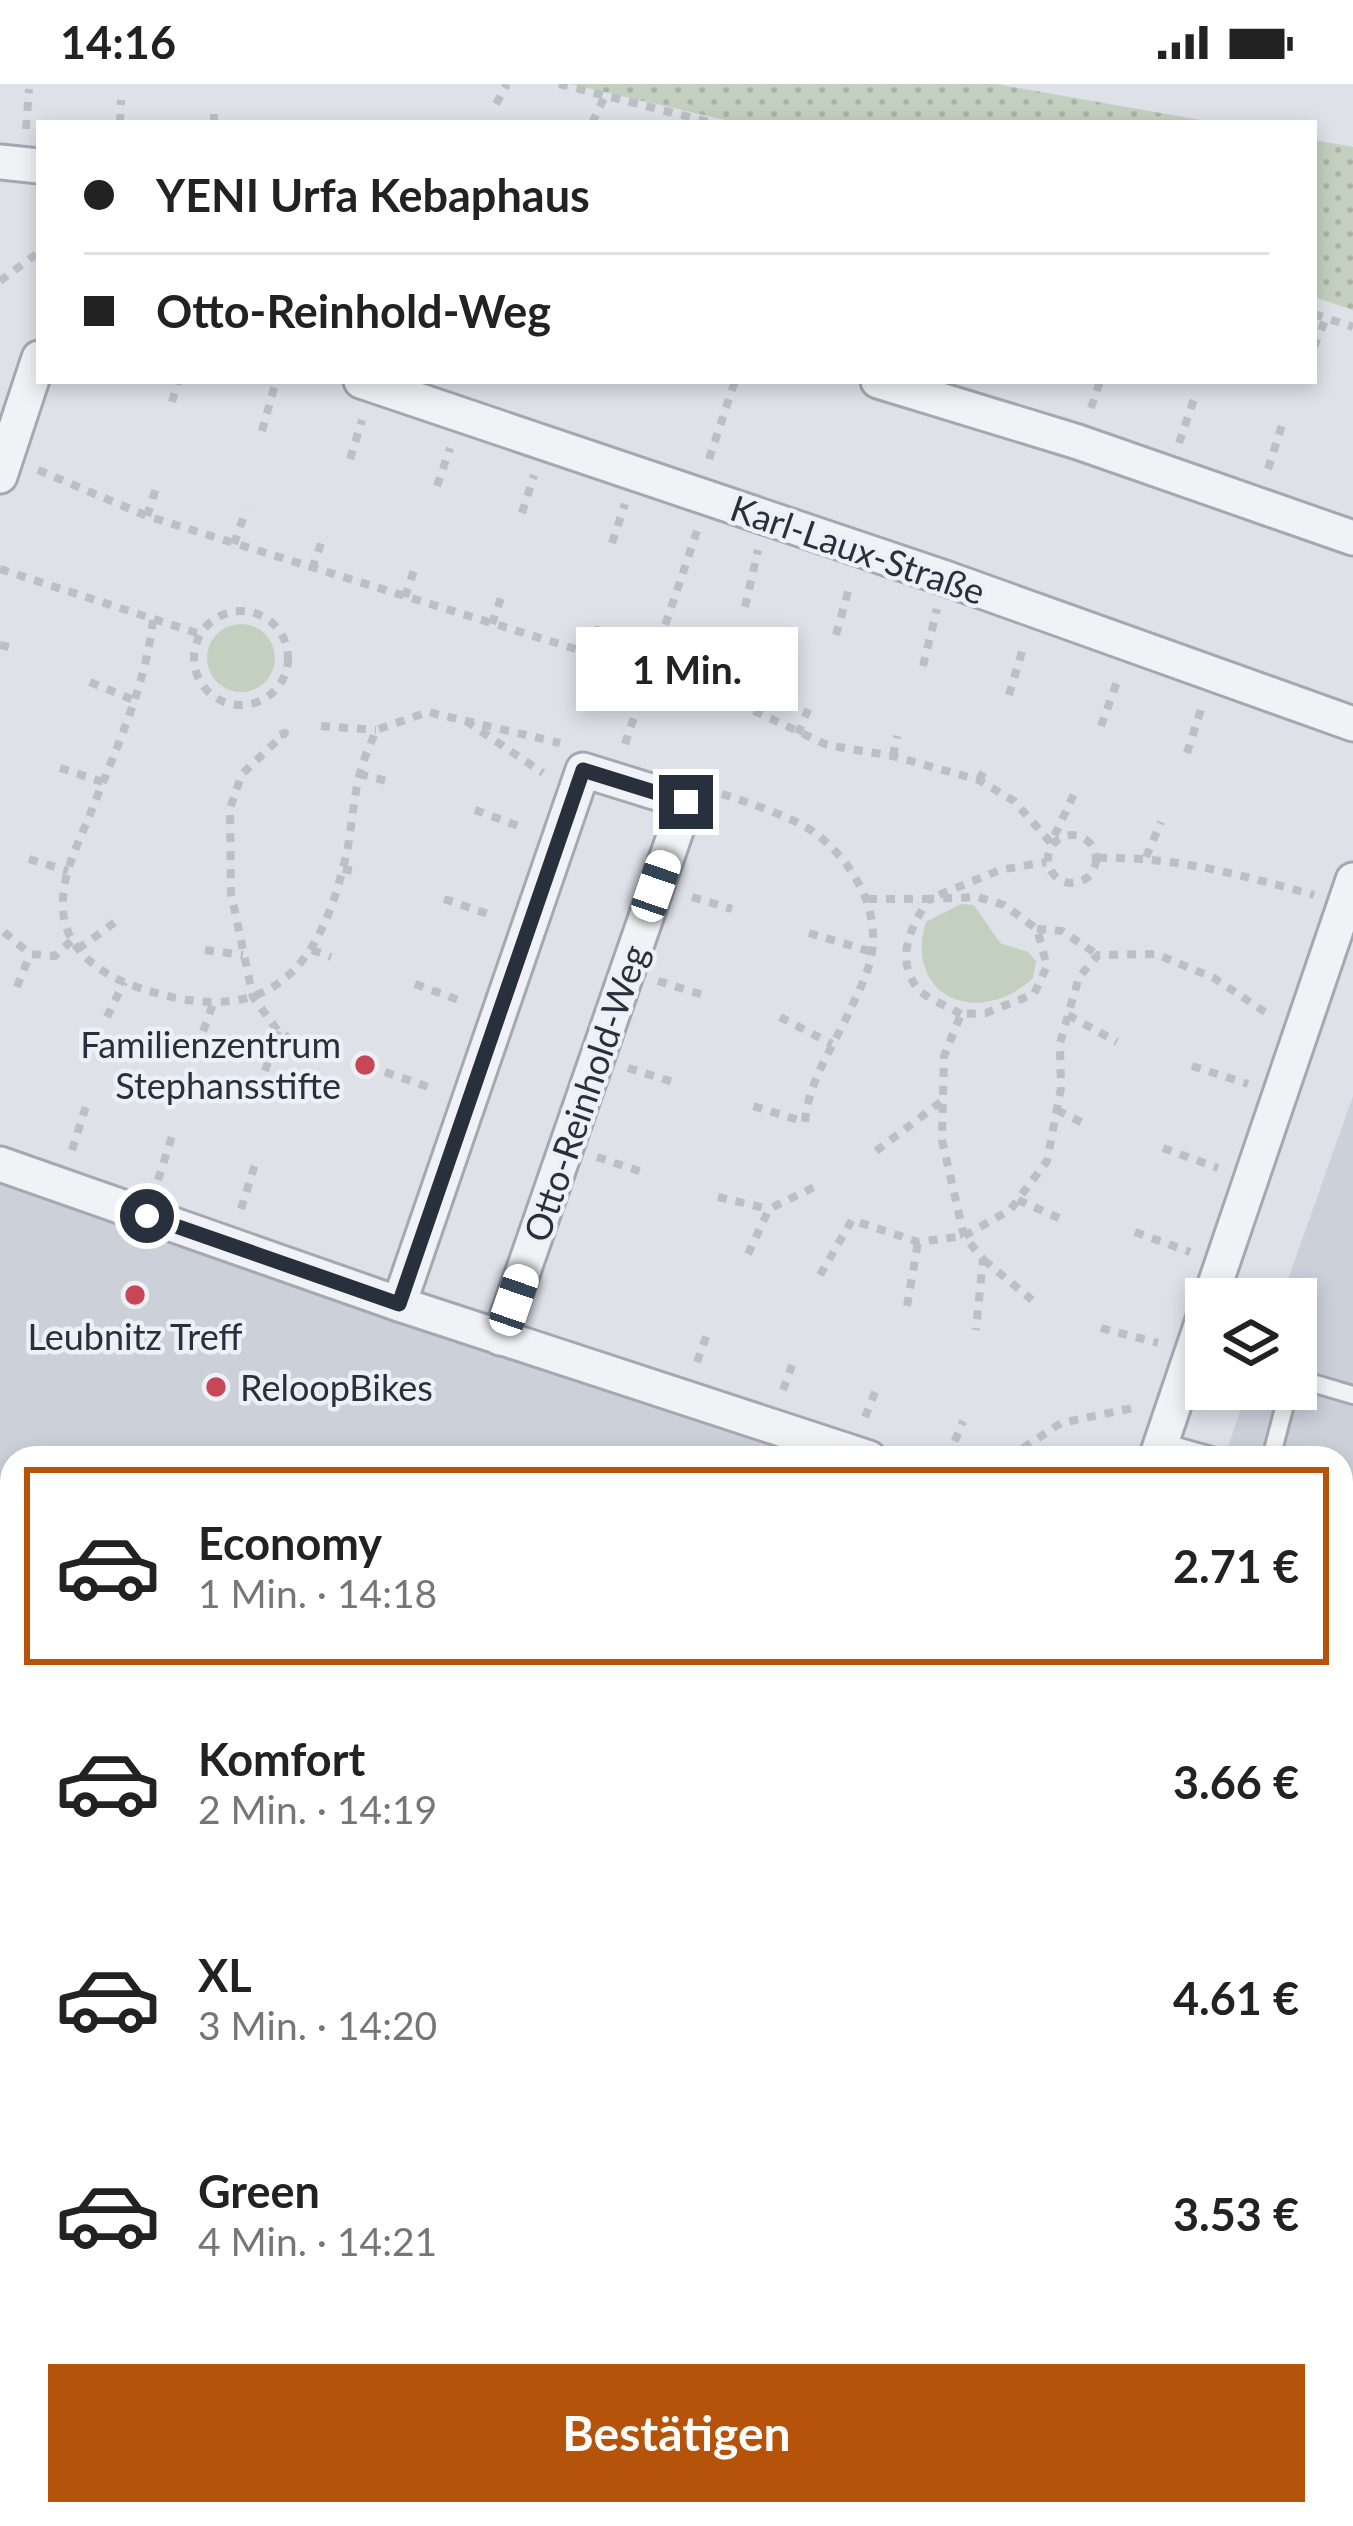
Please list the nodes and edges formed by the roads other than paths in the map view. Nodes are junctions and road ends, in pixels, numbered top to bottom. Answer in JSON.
{"nodes":[{"id":1,"x":0,"y":162,"type":"edge"},
{"id":2,"x":36,"y":166,"type":"edge"},
{"id":3,"x":36,"y":367,"type":"edge"},
{"id":4,"x":370,"y":384,"type":"edge"},
{"id":5,"x":888,"y":384,"type":"edge"},
{"id":6,"x":0,"y":476,"type":"edge"},
{"id":7,"x":1353,"y":538,"type":"edge"},
{"id":8,"x":1353,"y":724,"type":"edge"},
{"id":9,"x":1349,"y":892,"type":"edge"},
{"id":10,"x":0,"y":1164,"type":"edge"},
{"id":11,"x":1217,"y":1278,"type":"edge"},
{"id":12,"x":399,"y":1304,"type":"junction"},
{"id":13,"x":500,"y":1338,"type":"junction"},
{"id":14,"x":1185,"y":1375,"type":"edge"},
{"id":15,"x":1317,"y":1384,"type":"edge"},
{"id":16,"x":1353,"y":1395,"type":"edge"},
{"id":17,"x":1286,"y":1410,"type":"edge"},
{"id":18,"x":832,"y":1446,"type":"edge"},
{"id":19,"x":1160,"y":1446,"type":"edge"},
{"id":20,"x":1275,"y":1446,"type":"edge"}],
"edges":[{"from":1,"to":2,"type":"street"},
{"from":3,"to":6,"type":"street"},
{"from":4,"to":8,"type":"street","name":"Karl-Laux-Straße"},
{"from":5,"to":7,"type":"street"},
{"from":9,"to":11,"type":"street"},
{"from":10,"to":12,"type":"street"},
{"from":12,"to":13,"type":"street"},
{"from":12,"to":13,"type":"street","name":"Otto-Reinhold-Weg"},
{"from":13,"to":18,"type":"street"},
{"from":14,"to":19,"type":"street"},
{"from":15,"to":16,"type":"lane"},
{"from":17,"to":20,"type":"lane"}]}
